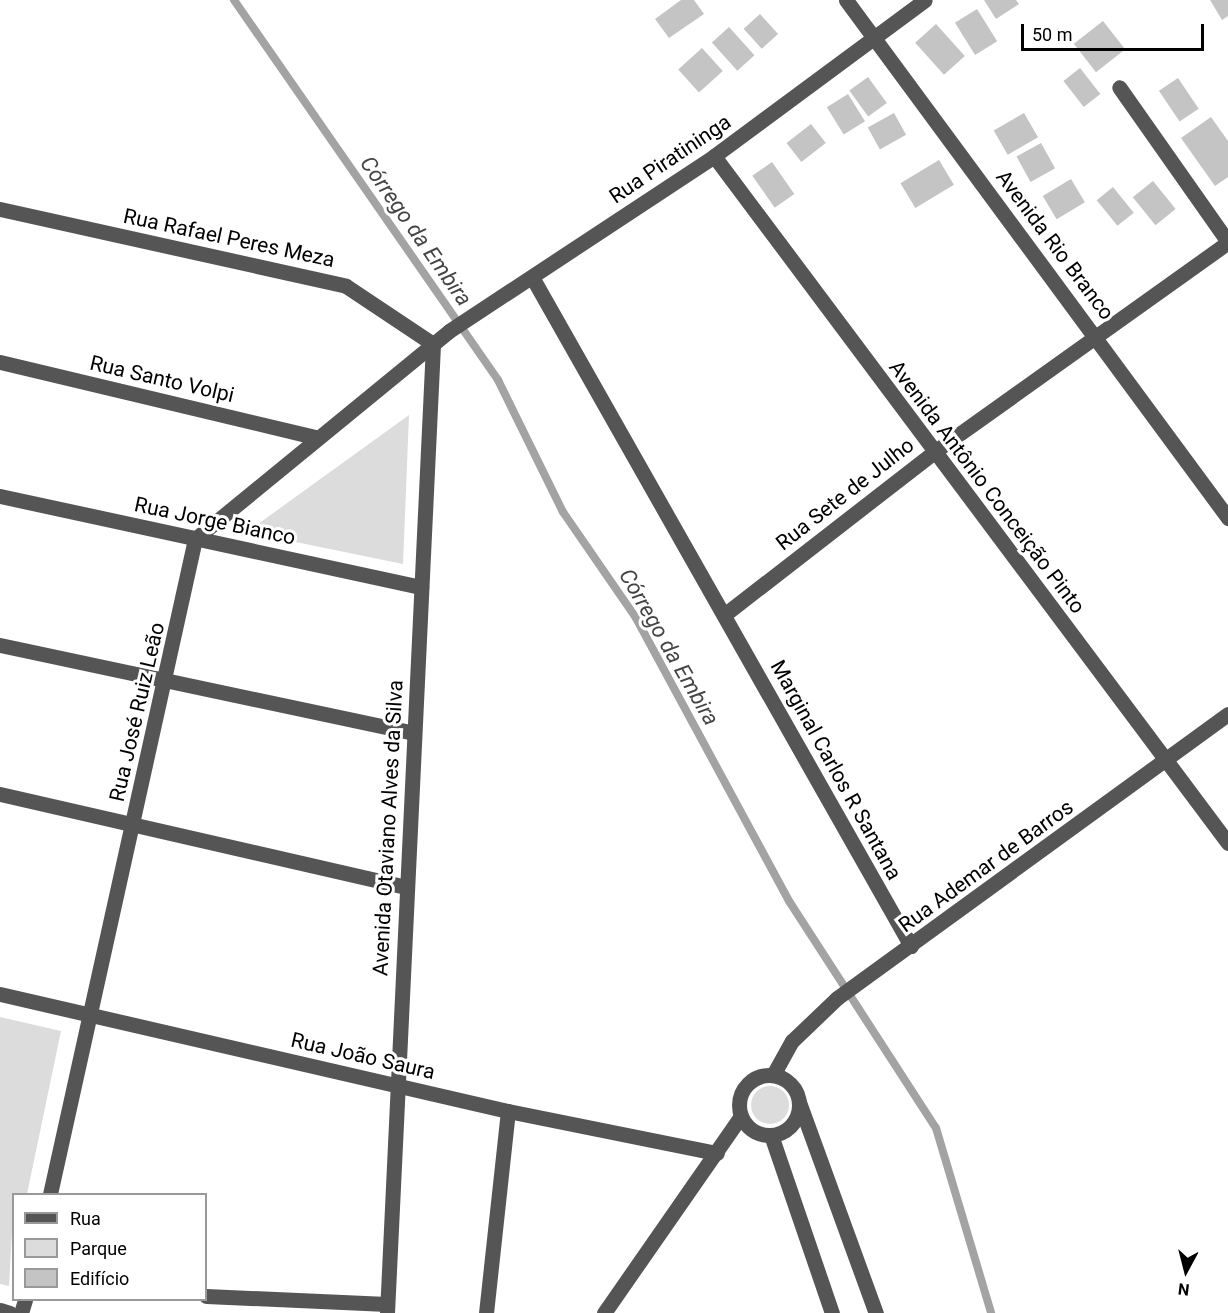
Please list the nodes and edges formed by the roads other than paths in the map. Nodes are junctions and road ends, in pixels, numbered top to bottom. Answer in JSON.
{"nodes":[{"id":1,"x":846,"y":0,"type":"edge"},
{"id":2,"x":925,"y":0,"type":"edge"},
{"id":3,"x":874,"y":39,"type":"junction"},
{"id":4,"x":1119,"y":87,"type":"dead end"},
{"id":5,"x":714,"y":156,"type":"junction"},
{"id":6,"x":0,"y":209,"type":"edge"},
{"id":7,"x":1228,"y":242,"type":"edge"},
{"id":8,"x":532,"y":277,"type":"junction"},
{"id":9,"x":1097,"y":336,"type":"junction"},
{"id":10,"x":433,"y":344,"type":"junction"},
{"id":11,"x":0,"y":362,"type":"edge"},
{"id":12,"x":314,"y":437,"type":"junction"},
{"id":13,"x":934,"y":452,"type":"junction"},
{"id":14,"x":0,"y":496,"type":"edge"},
{"id":15,"x":1228,"y":518,"type":"edge"},
{"id":16,"x":195,"y":539,"type":"junction"},
{"id":17,"x":421,"y":587,"type":"junction"},
{"id":18,"x":724,"y":615,"type":"junction"},
{"id":19,"x":0,"y":645,"type":"edge"},
{"id":20,"x":167,"y":682,"type":"junction"},
{"id":21,"x":1228,"y":714,"type":"edge"},
{"id":22,"x":414,"y":733,"type":"junction"},
{"id":23,"x":1167,"y":758,"type":"junction"},
{"id":24,"x":0,"y":794,"type":"edge"},
{"id":25,"x":134,"y":822,"type":"junction"},
{"id":26,"x":1228,"y":843,"type":"edge"},
{"id":27,"x":405,"y":887,"type":"junction"},
{"id":28,"x":911,"y":946,"type":"junction"},
{"id":29,"x":0,"y":994,"type":"edge"},
{"id":30,"x":94,"y":1014,"type":"junction"},
{"id":31,"x":778,"y":1072,"type":"junction"},
{"id":32,"x":398,"y":1086,"type":"junction"},
{"id":33,"x":799,"y":1102,"type":"junction"},
{"id":34,"x":508,"y":1111,"type":"junction"},
{"id":35,"x":741,"y":1116,"type":"junction"},
{"id":36,"x":752,"y":1130,"type":"junction"},
{"id":37,"x":771,"y":1135,"type":"junction"},
{"id":38,"x":717,"y":1153,"type":"junction"},
{"id":39,"x":50,"y":1193,"type":"edge"},
{"id":40,"x":207,"y":1296,"type":"edge"},
{"id":41,"x":387,"y":1308,"type":"edge"},
{"id":42,"x":0,"y":1310,"type":"edge"},
{"id":43,"x":10,"y":1313,"type":"edge"},
{"id":44,"x":486,"y":1313,"type":"edge"},
{"id":45,"x":604,"y":1313,"type":"edge"},
{"id":46,"x":832,"y":1313,"type":"edge"},
{"id":47,"x":876,"y":1313,"type":"edge"}],
"edges":[{"from":1,"to":3,"type":"street","name":"Avenida Rio Branco"},
{"from":2,"to":3,"type":"street","name":"Rua Piratininga"},
{"from":3,"to":5,"type":"street","name":"Rua Piratininga"},
{"from":3,"to":9,"type":"street","name":"Avenida Rio Branco"},
{"from":4,"to":7,"type":"street"},
{"from":5,"to":8,"type":"street","name":"Rua Piratininga"},
{"from":5,"to":13,"type":"street","name":"Avenida Antônio Conceição Pinto"},
{"from":6,"to":10,"type":"street","name":"Rua Rafael Peres Meza"},
{"from":7,"to":9,"type":"street","name":"Rua Sete de Julho"},
{"from":8,"to":10,"type":"street","name":"Rua Piratininga"},
{"from":8,"to":18,"type":"street","name":"Marginal Carlos R Santana"},
{"from":9,"to":13,"type":"street","name":"Rua Sete de Julho"},
{"from":9,"to":15,"type":"street","name":"Avenida Rio Branco"},
{"from":10,"to":12,"type":"street"},
{"from":10,"to":17,"type":"street","name":"Avenida Otaviano Alves da Silva"},
{"from":11,"to":12,"type":"street","name":"Rua Santo Volpi"},
{"from":12,"to":16,"type":"street"},
{"from":13,"to":18,"type":"street","name":"Rua Sete de Julho"},
{"from":13,"to":23,"type":"street","name":"Avenida Antônio Conceição Pinto"},
{"from":14,"to":16,"type":"street","name":"Rua Jorge Bianco"},
{"from":16,"to":17,"type":"street","name":"Rua Jorge Bianco"},
{"from":16,"to":20,"type":"street","name":"Rua José Ruiz Leão"},
{"from":17,"to":22,"type":"street","name":"Avenida Otaviano Alves da Silva"},
{"from":18,"to":28,"type":"street","name":"Marginal Carlos R Santana"},
{"from":19,"to":20,"type":"street"},
{"from":20,"to":22,"type":"street"},
{"from":20,"to":25,"type":"street","name":"Rua José Ruiz Leão"},
{"from":21,"to":23,"type":"street","name":"Rua Ademar de Barros"},
{"from":22,"to":27,"type":"street","name":"Avenida Otaviano Alves da Silva"},
{"from":23,"to":26,"type":"street","name":"Avenida Antônio Conceição Pinto"},
{"from":23,"to":28,"type":"street","name":"Rua Ademar de Barros"},
{"from":24,"to":25,"type":"street"},
{"from":25,"to":27,"type":"street"},
{"from":25,"to":30,"type":"street","name":"Rua José Ruiz Leão"},
{"from":27,"to":32,"type":"street","name":"Avenida Otaviano Alves da Silva"},
{"from":28,"to":31,"type":"street","name":"Rua Ademar de Barros"},
{"from":29,"to":30,"type":"street","name":"Rua João Saura"},
{"from":30,"to":32,"type":"street","name":"Rua João Saura"},
{"from":30,"to":39,"type":"street","name":"Rua José Ruiz Leão"},
{"from":31,"to":33,"type":"street"},
{"from":31,"to":35,"type":"street"},
{"from":32,"to":34,"type":"street","name":"Rua João Saura"},
{"from":32,"to":41,"type":"street","name":"Avenida Otaviano Alves da Silva"},
{"from":33,"to":37,"type":"street"},
{"from":33,"to":47,"type":"street"},
{"from":34,"to":38,"type":"street","name":"Rua João Saura"},
{"from":34,"to":44,"type":"street"},
{"from":35,"to":36,"type":"street"},
{"from":35,"to":38,"type":"street"},
{"from":36,"to":37,"type":"street"},
{"from":36,"to":38,"type":"street"},
{"from":37,"to":46,"type":"street"},
{"from":38,"to":45,"type":"street"},
{"from":40,"to":41,"type":"street"},
{"from":42,"to":43,"type":"street"}]}
